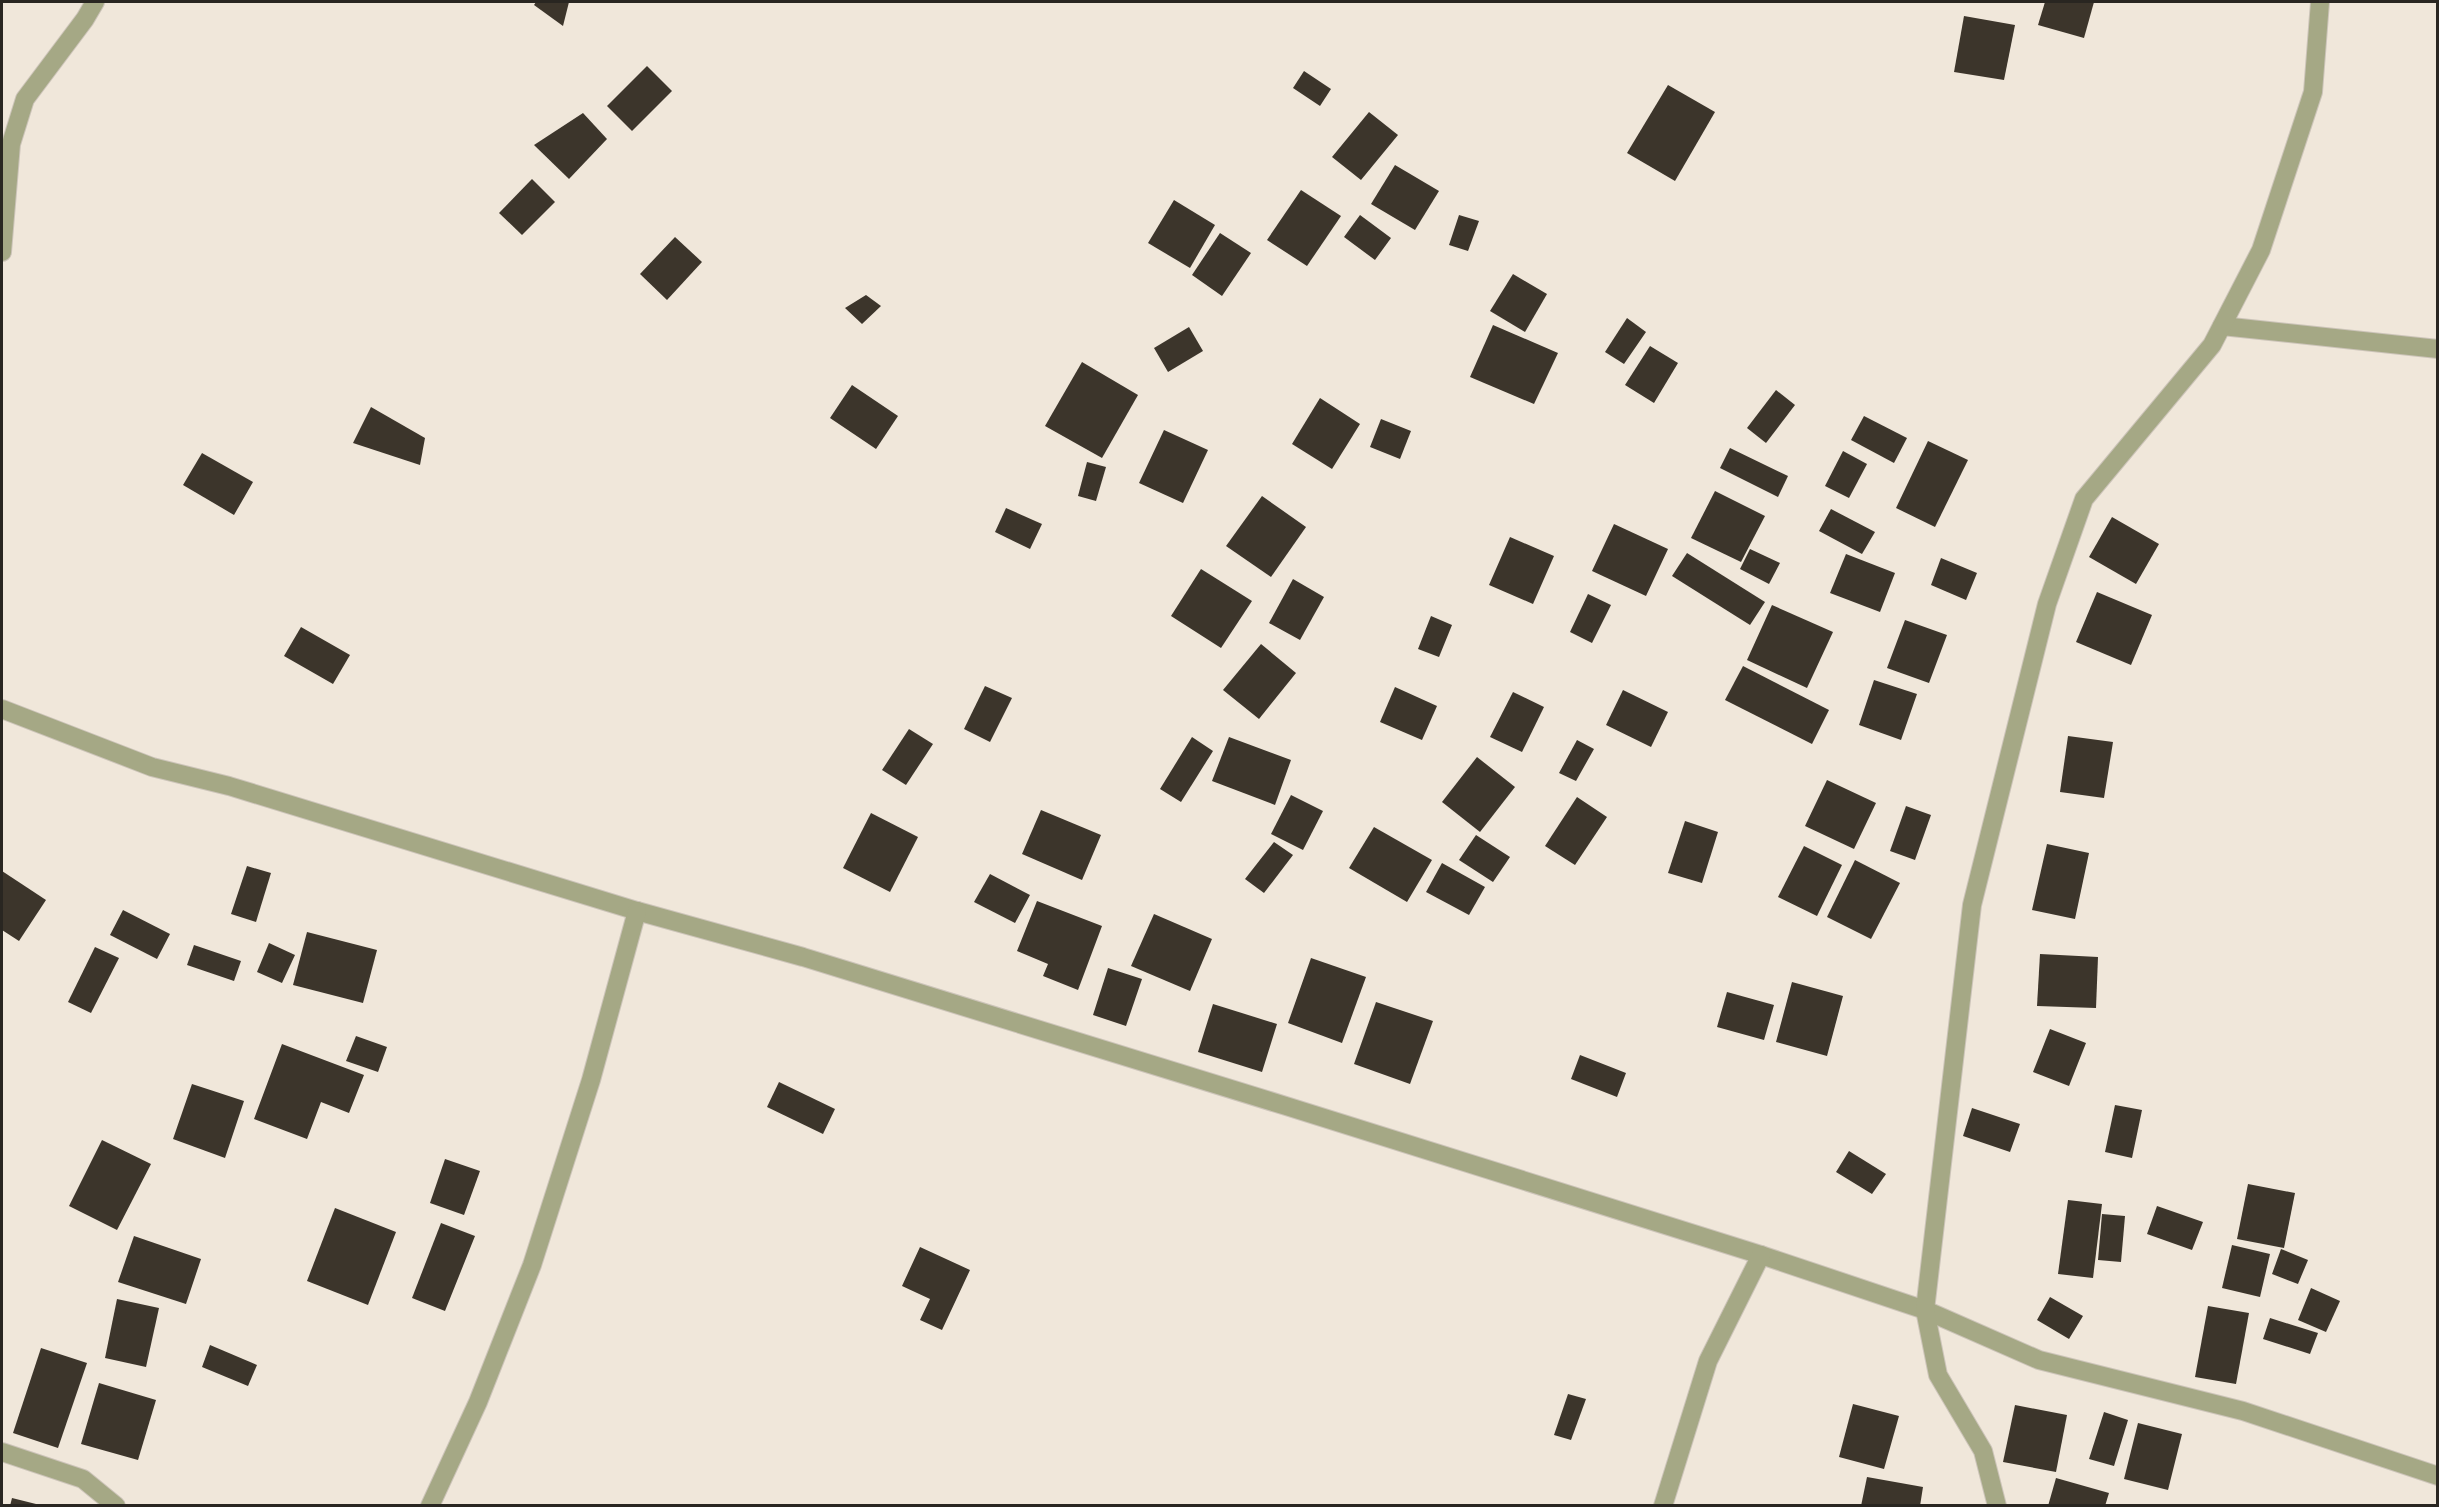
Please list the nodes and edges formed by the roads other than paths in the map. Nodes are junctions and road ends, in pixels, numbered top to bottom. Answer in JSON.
{"nodes":[{"id":1,"x":95,"y":2,"type":"edge"},
{"id":2,"x":2320,"y":2,"type":"edge"},
{"id":3,"x":2,"y":252,"type":"edge"},
{"id":4,"x":2222,"y":326,"type":"junction"},
{"id":5,"x":2438,"y":349,"type":"edge"},
{"id":6,"x":2,"y":709,"type":"edge"},
{"id":7,"x":637,"y":911,"type":"junction"},
{"id":8,"x":1761,"y":1256,"type":"junction"},
{"id":9,"x":1924,"y":1310,"type":"junction"},
{"id":10,"x":2,"y":1452,"type":"edge"},
{"id":11,"x":2438,"y":1476,"type":"edge"},
{"id":12,"x":116,"y":1506,"type":"edge"},
{"id":13,"x":430,"y":1506,"type":"edge"},
{"id":14,"x":1663,"y":1506,"type":"edge"},
{"id":15,"x":1997,"y":1506,"type":"edge"}],
"edges":[{"from":1,"to":3,"type":"street"},
{"from":2,"to":4,"type":"street"},
{"from":4,"to":5,"type":"street"},
{"from":4,"to":9,"type":"street"},
{"from":6,"to":7,"type":"street"},
{"from":7,"to":8,"type":"street"},
{"from":7,"to":13,"type":"street"},
{"from":8,"to":9,"type":"street"},
{"from":8,"to":14,"type":"street"},
{"from":9,"to":11,"type":"street"},
{"from":9,"to":15,"type":"street"},
{"from":10,"to":12,"type":"street"}]}
